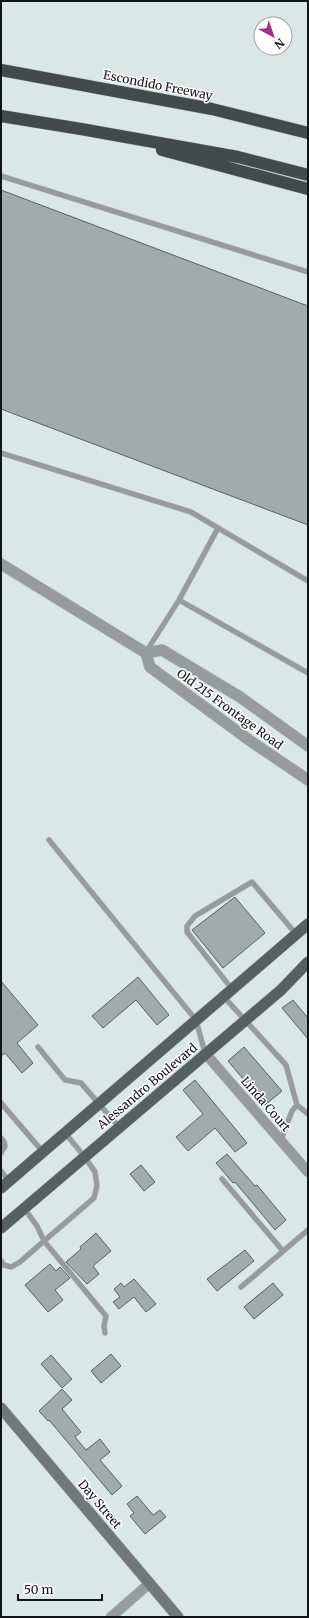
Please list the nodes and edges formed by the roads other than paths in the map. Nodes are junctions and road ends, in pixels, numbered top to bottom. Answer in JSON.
{"nodes":[{"id":1,"x":1,"y":70,"type":"edge"},
{"id":2,"x":1,"y":116,"type":"edge"},
{"id":3,"x":81,"y":129,"type":"junction"},
{"id":4,"x":308,"y":133,"type":"edge"},
{"id":5,"x":308,"y":175,"type":"edge"},
{"id":6,"x":1,"y":176,"type":"edge"},
{"id":7,"x":308,"y":189,"type":"edge"},
{"id":8,"x":308,"y":272,"type":"edge"},
{"id":9,"x":1,"y":453,"type":"edge"},
{"id":10,"x":218,"y":528,"type":"junction"},
{"id":11,"x":1,"y":564,"type":"edge"},
{"id":12,"x":308,"y":581,"type":"edge"},
{"id":13,"x":179,"y":600,"type":"junction"},
{"id":14,"x":146,"y":653,"type":"junction"},
{"id":15,"x":308,"y":673,"type":"edge"},
{"id":16,"x":308,"y":746,"type":"edge"},
{"id":17,"x":308,"y":780,"type":"edge"},
{"id":18,"x":49,"y":840,"type":"dead end"},
{"id":19,"x":308,"y":924,"type":"edge"},
{"id":20,"x":296,"y":934,"type":"junction"},
{"id":21,"x":308,"y":962,"type":"edge"},
{"id":22,"x":308,"y":974,"type":"edge"},
{"id":23,"x":281,"y":990,"type":"junction"},
{"id":24,"x":228,"y":993,"type":"junction"},
{"id":25,"x":196,"y":1020,"type":"junction"},
{"id":26,"x":244,"y":1020,"type":"junction"},
{"id":27,"x":38,"y":1047,"type":"dead end"},
{"id":28,"x":205,"y":1054,"type":"junction"},
{"id":29,"x":1,"y":1103,"type":"edge"},
{"id":30,"x":99,"y":1104,"type":"junction"},
{"id":31,"x":297,"y":1105,"type":"junction"},
{"id":32,"x":308,"y":1114,"type":"edge"},
{"id":33,"x":119,"y":1127,"type":"junction"},
{"id":34,"x":65,"y":1133,"type":"junction"},
{"id":35,"x":1,"y":1138,"type":"edge"},
{"id":36,"x":281,"y":1140,"type":"junction"},
{"id":37,"x":1,"y":1152,"type":"edge"},
{"id":38,"x":43,"y":1152,"type":"junction"},
{"id":39,"x":84,"y":1156,"type":"junction"},
{"id":40,"x":1,"y":1171,"type":"edge"},
{"id":41,"x":308,"y":1172,"type":"edge"},
{"id":42,"x":222,"y":1179,"type":"dead end"},
{"id":43,"x":5,"y":1184,"type":"edge"},
{"id":44,"x":24,"y":1208,"type":"junction"},
{"id":45,"x":1,"y":1228,"type":"edge"},
{"id":46,"x":308,"y":1230,"type":"edge"},
{"id":47,"x":44,"y":1240,"type":"junction"},
{"id":48,"x":283,"y":1251,"type":"junction"},
{"id":49,"x":1,"y":1261,"type":"edge"},
{"id":50,"x":241,"y":1287,"type":"dead end"},
{"id":51,"x":105,"y":1333,"type":"dead end"},
{"id":52,"x":1,"y":1408,"type":"edge"},
{"id":53,"x":150,"y":1583,"type":"junction"},
{"id":54,"x":110,"y":1617,"type":"edge"},
{"id":55,"x":178,"y":1617,"type":"edge"}],
"edges":[{"from":1,"to":4,"type":"highway","name":"Escondido Freeway"},
{"from":2,"to":3,"type":"highway"},
{"from":3,"to":5,"type":"highway"},
{"from":3,"to":7,"type":"highway"},
{"from":6,"to":8,"type":"lane"},
{"from":9,"to":10,"type":"lane"},
{"from":10,"to":12,"type":"lane"},
{"from":10,"to":13,"type":"lane"},
{"from":11,"to":14,"type":"street","name":"Old 215 Frontage Road"},
{"from":13,"to":14,"type":"lane"},
{"from":13,"to":15,"type":"lane"},
{"from":14,"to":16,"type":"street","name":"Old 215 Frontage Road"},
{"from":14,"to":17,"type":"street","name":"Old 215 Frontage Road"},
{"from":18,"to":25,"type":"lane"},
{"from":19,"to":20,"type":"main road","name":"Alessandro Boulevard"},
{"from":20,"to":24,"type":"main road","name":"Alessandro Boulevard"},
{"from":20,"to":24,"type":"lane"},
{"from":21,"to":23,"type":"main road","name":"Alessandro Boulevard"},
{"from":22,"to":23,"type":"main road"},
{"from":23,"to":26,"type":"main road","name":"Alessandro Boulevard"},
{"from":24,"to":25,"type":"main road","name":"Alessandro Boulevard"},
{"from":24,"to":26,"type":"lane"},
{"from":25,"to":28,"type":"lane"},
{"from":25,"to":30,"type":"main road","name":"Alessandro Boulevard"},
{"from":26,"to":28,"type":"main road","name":"Alessandro Boulevard"},
{"from":26,"to":31,"type":"lane"},
{"from":27,"to":30,"type":"lane"},
{"from":28,"to":33,"type":"main road","name":"Alessandro Boulevard"},
{"from":28,"to":36,"type":"street","name":"Linda Court"},
{"from":29,"to":38,"type":"lane"},
{"from":30,"to":33,"type":"lane"},
{"from":30,"to":34,"type":"main road","name":"Alessandro Boulevard"},
{"from":31,"to":32,"type":"lane"},
{"from":31,"to":36,"type":"lane"},
{"from":33,"to":39,"type":"main road","name":"Alessandro Boulevard"},
{"from":34,"to":38,"type":"main road","name":"Alessandro Boulevard"},
{"from":34,"to":39,"type":"lane"},
{"from":35,"to":37,"type":"lane"},
{"from":36,"to":41,"type":"street","name":"Linda Court"},
{"from":38,"to":43,"type":"main road","name":"Alessandro Boulevard"},
{"from":39,"to":44,"type":"main road","name":"Alessandro Boulevard"},
{"from":39,"to":47,"type":"lane"},
{"from":40,"to":43,"type":"lane"},
{"from":42,"to":48,"type":"lane"},
{"from":44,"to":45,"type":"main road","name":"Alessandro Boulevard"},
{"from":44,"to":47,"type":"lane"},
{"from":46,"to":48,"type":"lane"},
{"from":47,"to":49,"type":"lane"},
{"from":47,"to":51,"type":"lane"},
{"from":48,"to":50,"type":"lane"},
{"from":52,"to":53,"type":"main road","name":"Day Street"},
{"from":53,"to":54,"type":"street"},
{"from":53,"to":55,"type":"main road","name":"Day Street"}]}
